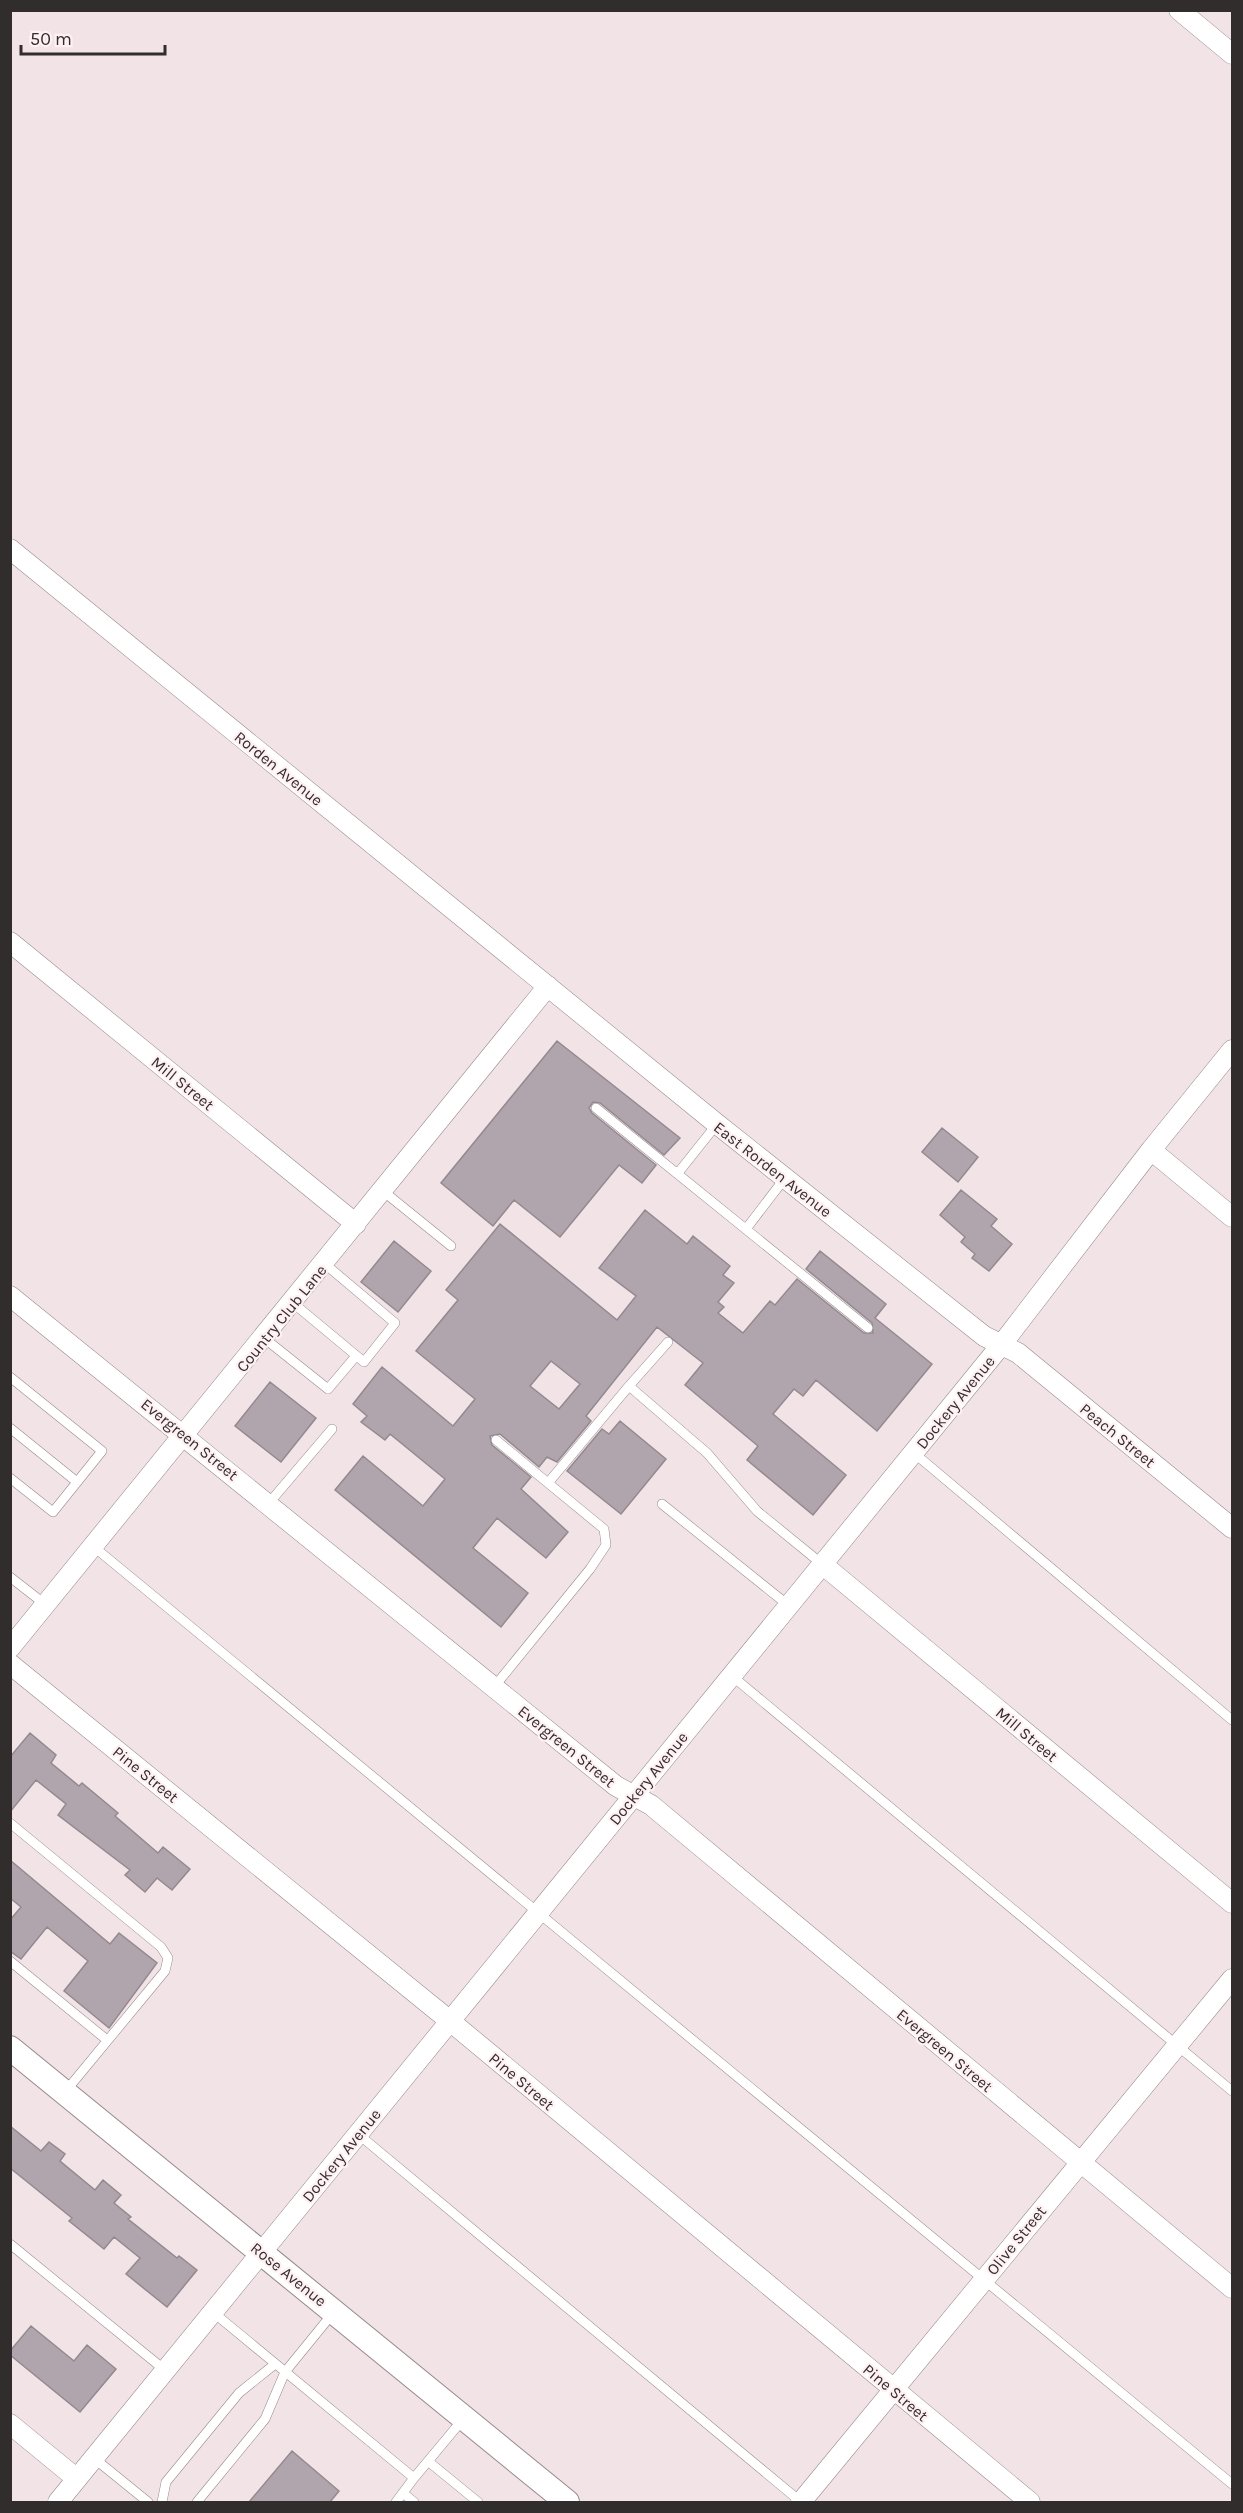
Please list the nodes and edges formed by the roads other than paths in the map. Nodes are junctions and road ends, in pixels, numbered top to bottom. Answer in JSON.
{"nodes":[{"id":1,"x":1179,"y":10,"type":"edge"},
{"id":2,"x":1233,"y":54,"type":"edge"},
{"id":3,"x":10,"y":549,"type":"edge"},
{"id":4,"x":10,"y":942,"type":"edge"},
{"id":5,"x":548,"y":986,"type":"junction"},
{"id":6,"x":1233,"y":1050,"type":"edge"},
{"id":7,"x":596,"y":1108,"type":"dead end"},
{"id":8,"x":717,"y":1124,"type":"junction"},
{"id":9,"x":1151,"y":1150,"type":"junction"},
{"id":10,"x":678,"y":1173,"type":"junction"},
{"id":11,"x":785,"y":1178,"type":"junction"},
{"id":12,"x":383,"y":1191,"type":"junction"},
{"id":13,"x":1233,"y":1217,"type":"edge"},
{"id":14,"x":356,"y":1224,"type":"junction"},
{"id":15,"x":746,"y":1229,"type":"junction"},
{"id":16,"x":451,"y":1246,"type":"dead end"},
{"id":17,"x":325,"y":1264,"type":"junction"},
{"id":18,"x":10,"y":1296,"type":"edge"},
{"id":19,"x":293,"y":1303,"type":"junction"},
{"id":20,"x":868,"y":1328,"type":"dead end"},
{"id":21,"x":264,"y":1338,"type":"junction"},
{"id":22,"x":668,"y":1342,"type":"dead end"},
{"id":23,"x":1002,"y":1344,"type":"junction"},
{"id":24,"x":356,"y":1356,"type":"junction"},
{"id":25,"x":10,"y":1377,"type":"edge"},
{"id":26,"x":629,"y":1386,"type":"junction"},
{"id":27,"x":10,"y":1428,"type":"edge"},
{"id":28,"x":332,"y":1429,"type":"dead end"},
{"id":29,"x":186,"y":1435,"type":"junction"},
{"id":30,"x":496,"y":1440,"type":"dead end"},
{"id":31,"x":914,"y":1453,"type":"junction"},
{"id":32,"x":10,"y":1478,"type":"edge"},
{"id":33,"x":77,"y":1482,"type":"junction"},
{"id":34,"x":548,"y":1482,"type":"junction"},
{"id":35,"x":269,"y":1503,"type":"junction"},
{"id":36,"x":662,"y":1504,"type":"dead end"},
{"id":37,"x":1233,"y":1528,"type":"edge"},
{"id":38,"x":93,"y":1547,"type":"junction"},
{"id":39,"x":822,"y":1564,"type":"junction"},
{"id":40,"x":10,"y":1576,"type":"edge"},
{"id":41,"x":46,"y":1605,"type":"junction"},
{"id":42,"x":788,"y":1605,"type":"junction"},
{"id":43,"x":10,"y":1648,"type":"edge"},
{"id":44,"x":10,"y":1664,"type":"edge"},
{"id":45,"x":732,"y":1676,"type":"junction"},
{"id":46,"x":494,"y":1687,"type":"junction"},
{"id":47,"x":1233,"y":1720,"type":"edge"},
{"id":48,"x":634,"y":1795,"type":"junction"},
{"id":49,"x":10,"y":1823,"type":"edge"},
{"id":50,"x":1233,"y":1903,"type":"edge"},
{"id":51,"x":540,"y":1912,"type":"junction"},
{"id":52,"x":10,"y":1961,"type":"edge"},
{"id":53,"x":1233,"y":1979,"type":"edge"},
{"id":54,"x":450,"y":2022,"type":"junction"},
{"id":55,"x":107,"y":2040,"type":"junction"},
{"id":56,"x":1178,"y":2045,"type":"junction"},
{"id":57,"x":10,"y":2048,"type":"edge"},
{"id":58,"x":1233,"y":2091,"type":"edge"},
{"id":59,"x":65,"y":2092,"type":"junction"},
{"id":60,"x":358,"y":2134,"type":"junction"},
{"id":61,"x":1080,"y":2162,"type":"junction"},
{"id":62,"x":10,"y":2244,"type":"edge"},
{"id":63,"x":262,"y":2252,"type":"junction"},
{"id":64,"x":985,"y":2278,"type":"junction"},
{"id":65,"x":1233,"y":2288,"type":"edge"},
{"id":66,"x":334,"y":2311,"type":"junction"},
{"id":67,"x":214,"y":2313,"type":"junction"},
{"id":68,"x":275,"y":2364,"type":"junction"},
{"id":69,"x":166,"y":2371,"type":"junction"},
{"id":70,"x":285,"y":2372,"type":"junction"},
{"id":71,"x":894,"y":2390,"type":"junction"},
{"id":72,"x":464,"y":2418,"type":"junction"},
{"id":73,"x":10,"y":2424,"type":"edge"},
{"id":74,"x":95,"y":2459,"type":"junction"},
{"id":75,"x":429,"y":2462,"type":"junction"},
{"id":76,"x":414,"y":2478,"type":"junction"},
{"id":77,"x":77,"y":2480,"type":"junction"},
{"id":78,"x":1233,"y":2484,"type":"edge"},
{"id":79,"x":403,"y":2493,"type":"junction"},
{"id":80,"x":58,"y":2502,"type":"edge"},
{"id":81,"x":148,"y":2502,"type":"edge"},
{"id":82,"x":162,"y":2502,"type":"edge"},
{"id":83,"x":196,"y":2502,"type":"edge"},
{"id":84,"x":396,"y":2502,"type":"edge"},
{"id":85,"x":414,"y":2502,"type":"edge"},
{"id":86,"x":478,"y":2502,"type":"edge"},
{"id":87,"x":567,"y":2502,"type":"edge"},
{"id":88,"x":801,"y":2502,"type":"edge"},
{"id":89,"x":1030,"y":2502,"type":"edge"}],
"edges":[{"from":1,"to":2,"type":"street"},
{"from":3,"to":5,"type":"street","name":"Rorden Avenue"},
{"from":4,"to":14,"type":"street","name":"Mill Street"},
{"from":5,"to":8,"type":"street","name":"East Rorden Avenue"},
{"from":5,"to":12,"type":"street","name":"Country Club Lane"},
{"from":6,"to":9,"type":"street","name":"Dockery Avenue"},
{"from":7,"to":10,"type":"lane"},
{"from":8,"to":10,"type":"lane"},
{"from":8,"to":11,"type":"street","name":"East Rorden Avenue"},
{"from":9,"to":13,"type":"street"},
{"from":9,"to":23,"type":"street","name":"Dockery Avenue"},
{"from":10,"to":15,"type":"lane"},
{"from":11,"to":15,"type":"lane"},
{"from":11,"to":23,"type":"street","name":"East Rorden Avenue"},
{"from":12,"to":14,"type":"street","name":"Country Club Lane"},
{"from":12,"to":16,"type":"lane"},
{"from":14,"to":17,"type":"street","name":"Country Club Lane"},
{"from":15,"to":20,"type":"lane"},
{"from":17,"to":19,"type":"street","name":"Country Club Lane"},
{"from":17,"to":24,"type":"lane"},
{"from":18,"to":29,"type":"street","name":"Evergreen Street"},
{"from":19,"to":21,"type":"street","name":"Country Club Lane"},
{"from":19,"to":24,"type":"lane"},
{"from":21,"to":24,"type":"lane"},
{"from":21,"to":29,"type":"street","name":"Country Club Lane"},
{"from":22,"to":26,"type":"lane"},
{"from":23,"to":31,"type":"street","name":"Dockery Avenue"},
{"from":23,"to":37,"type":"street","name":"Peach Street"},
{"from":25,"to":33,"type":"lane"},
{"from":26,"to":34,"type":"lane"},
{"from":26,"to":39,"type":"lane"},
{"from":27,"to":33,"type":"lane"},
{"from":28,"to":35,"type":"lane"},
{"from":29,"to":35,"type":"street","name":"Evergreen Street"},
{"from":29,"to":38,"type":"street","name":"Country Club Lane"},
{"from":30,"to":34,"type":"lane"},
{"from":31,"to":39,"type":"street","name":"Dockery Avenue"},
{"from":31,"to":47,"type":"lane"},
{"from":32,"to":33,"type":"lane"},
{"from":34,"to":46,"type":"lane"},
{"from":35,"to":46,"type":"street","name":"Evergreen Street"},
{"from":36,"to":42,"type":"lane"},
{"from":38,"to":41,"type":"street","name":"Country Club Lane"},
{"from":38,"to":51,"type":"lane"},
{"from":39,"to":42,"type":"street","name":"Dockery Avenue"},
{"from":39,"to":50,"type":"street","name":"Mill Street"},
{"from":40,"to":41,"type":"lane"},
{"from":41,"to":43,"type":"street","name":"Country Club Lane"},
{"from":42,"to":45,"type":"street","name":"Dockery Avenue"},
{"from":44,"to":54,"type":"street","name":"Pine Street"},
{"from":45,"to":48,"type":"street","name":"Dockery Avenue"},
{"from":45,"to":56,"type":"lane"},
{"from":46,"to":48,"type":"street","name":"Evergreen Street"},
{"from":48,"to":51,"type":"street","name":"Dockery Avenue"},
{"from":48,"to":61,"type":"street","name":"Evergreen Street"},
{"from":49,"to":55,"type":"lane"},
{"from":51,"to":54,"type":"street","name":"Dockery Avenue"},
{"from":51,"to":64,"type":"lane"},
{"from":52,"to":55,"type":"lane"},
{"from":53,"to":56,"type":"street","name":"Olive Street"},
{"from":54,"to":60,"type":"street","name":"Dockery Avenue"},
{"from":54,"to":71,"type":"street","name":"Pine Street"},
{"from":55,"to":59,"type":"lane"},
{"from":56,"to":58,"type":"lane"},
{"from":56,"to":61,"type":"street","name":"Olive Street"},
{"from":57,"to":59,"type":"street","name":"Rose Avenue"},
{"from":59,"to":63,"type":"street","name":"Rose Avenue"},
{"from":60,"to":63,"type":"street","name":"Dockery Avenue"},
{"from":60,"to":88,"type":"lane"},
{"from":61,"to":64,"type":"street","name":"Olive Street"},
{"from":61,"to":65,"type":"street","name":"Evergreen Street"},
{"from":62,"to":69,"type":"lane"},
{"from":63,"to":66,"type":"street","name":"Rose Avenue"},
{"from":63,"to":67,"type":"street","name":"Dockery Avenue"},
{"from":64,"to":71,"type":"street","name":"Olive Street"},
{"from":64,"to":78,"type":"lane"},
{"from":66,"to":70,"type":"lane"},
{"from":66,"to":72,"type":"street","name":"Rose Avenue"},
{"from":67,"to":68,"type":"lane"},
{"from":67,"to":69,"type":"street","name":"Dockery Avenue"},
{"from":68,"to":70,"type":"lane"},
{"from":68,"to":82,"type":"lane"},
{"from":69,"to":74,"type":"street","name":"Dockery Avenue"},
{"from":70,"to":76,"type":"lane"},
{"from":70,"to":83,"type":"lane"},
{"from":71,"to":88,"type":"street","name":"Olive Street"},
{"from":71,"to":89,"type":"street","name":"Pine Street"},
{"from":72,"to":75,"type":"lane"},
{"from":72,"to":87,"type":"street","name":"Rose Avenue"},
{"from":73,"to":77,"type":"street"},
{"from":74,"to":77,"type":"street","name":"Dockery Avenue"},
{"from":74,"to":81,"type":"lane"},
{"from":75,"to":76,"type":"lane"},
{"from":75,"to":86,"type":"lane"},
{"from":76,"to":79,"type":"lane"},
{"from":77,"to":80,"type":"street","name":"Dockery Avenue"},
{"from":79,"to":84,"type":"lane"},
{"from":79,"to":85,"type":"lane"}]}
